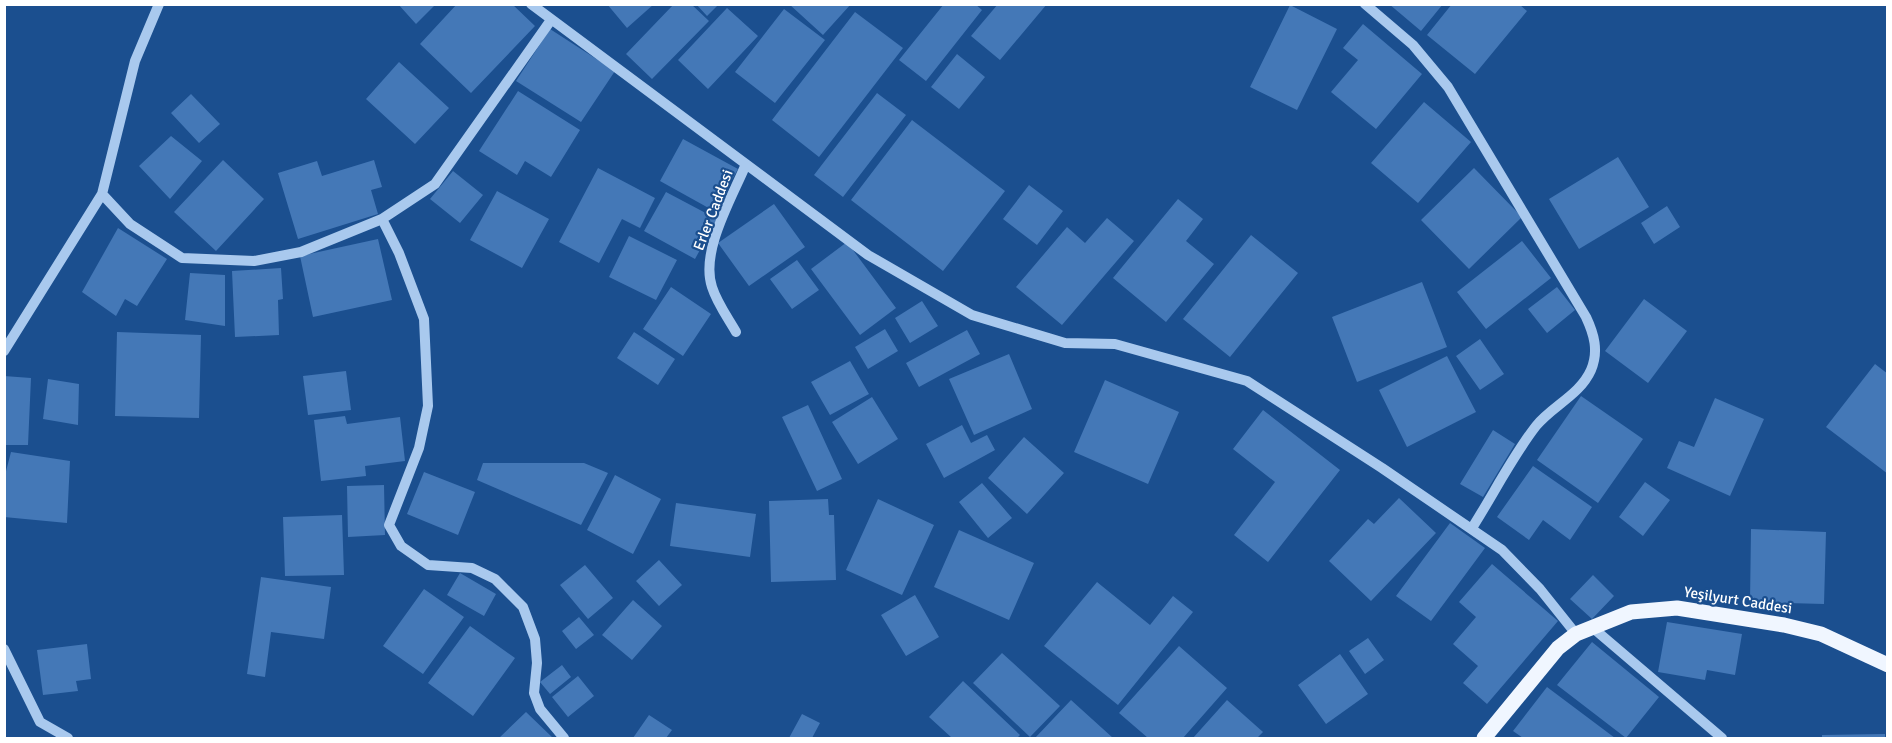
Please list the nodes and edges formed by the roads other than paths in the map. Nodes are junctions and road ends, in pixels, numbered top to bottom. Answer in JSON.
{"nodes":[{"id":1,"x":159,"y":4,"type":"edge"},
{"id":2,"x":531,"y":4,"type":"edge"},
{"id":3,"x":1365,"y":4,"type":"edge"},
{"id":4,"x":551,"y":20,"type":"junction"},
{"id":5,"x":746,"y":164,"type":"junction"},
{"id":6,"x":102,"y":194,"type":"junction"},
{"id":7,"x":382,"y":219,"type":"junction"},
{"id":8,"x":736,"y":332,"type":"dead end"},
{"id":9,"x":4,"y":351,"type":"edge"},
{"id":10,"x":1472,"y":528,"type":"junction"},
{"id":11,"x":1593,"y":628,"type":"junction"},
{"id":12,"x":1576,"y":634,"type":"junction"},
{"id":13,"x":4,"y":649,"type":"edge"},
{"id":14,"x":1887,"y":665,"type":"edge"},
{"id":15,"x":68,"y":738,"type":"edge"},
{"id":16,"x":564,"y":738,"type":"edge"},
{"id":17,"x":1484,"y":738,"type":"edge"},
{"id":18,"x":1722,"y":738,"type":"edge"}],
"edges":[{"from":1,"to":6,"type":"street"},
{"from":2,"to":4,"type":"street"},
{"from":3,"to":10,"type":"street"},
{"from":4,"to":5,"type":"street"},
{"from":4,"to":7,"type":"street"},
{"from":5,"to":8,"type":"street","name":"Erler Caddesi"},
{"from":5,"to":10,"type":"street"},
{"from":6,"to":7,"type":"street"},
{"from":6,"to":9,"type":"street"},
{"from":7,"to":16,"type":"street"},
{"from":10,"to":12,"type":"street"},
{"from":11,"to":12,"type":"main road","name":"Yeşilyurt Caddesi"},
{"from":11,"to":14,"type":"main road","name":"Yeşilyurt Caddesi"},
{"from":11,"to":18,"type":"street"},
{"from":12,"to":17,"type":"main road","name":"Yeşilyurt Caddesi"},
{"from":13,"to":15,"type":"street"}]}
